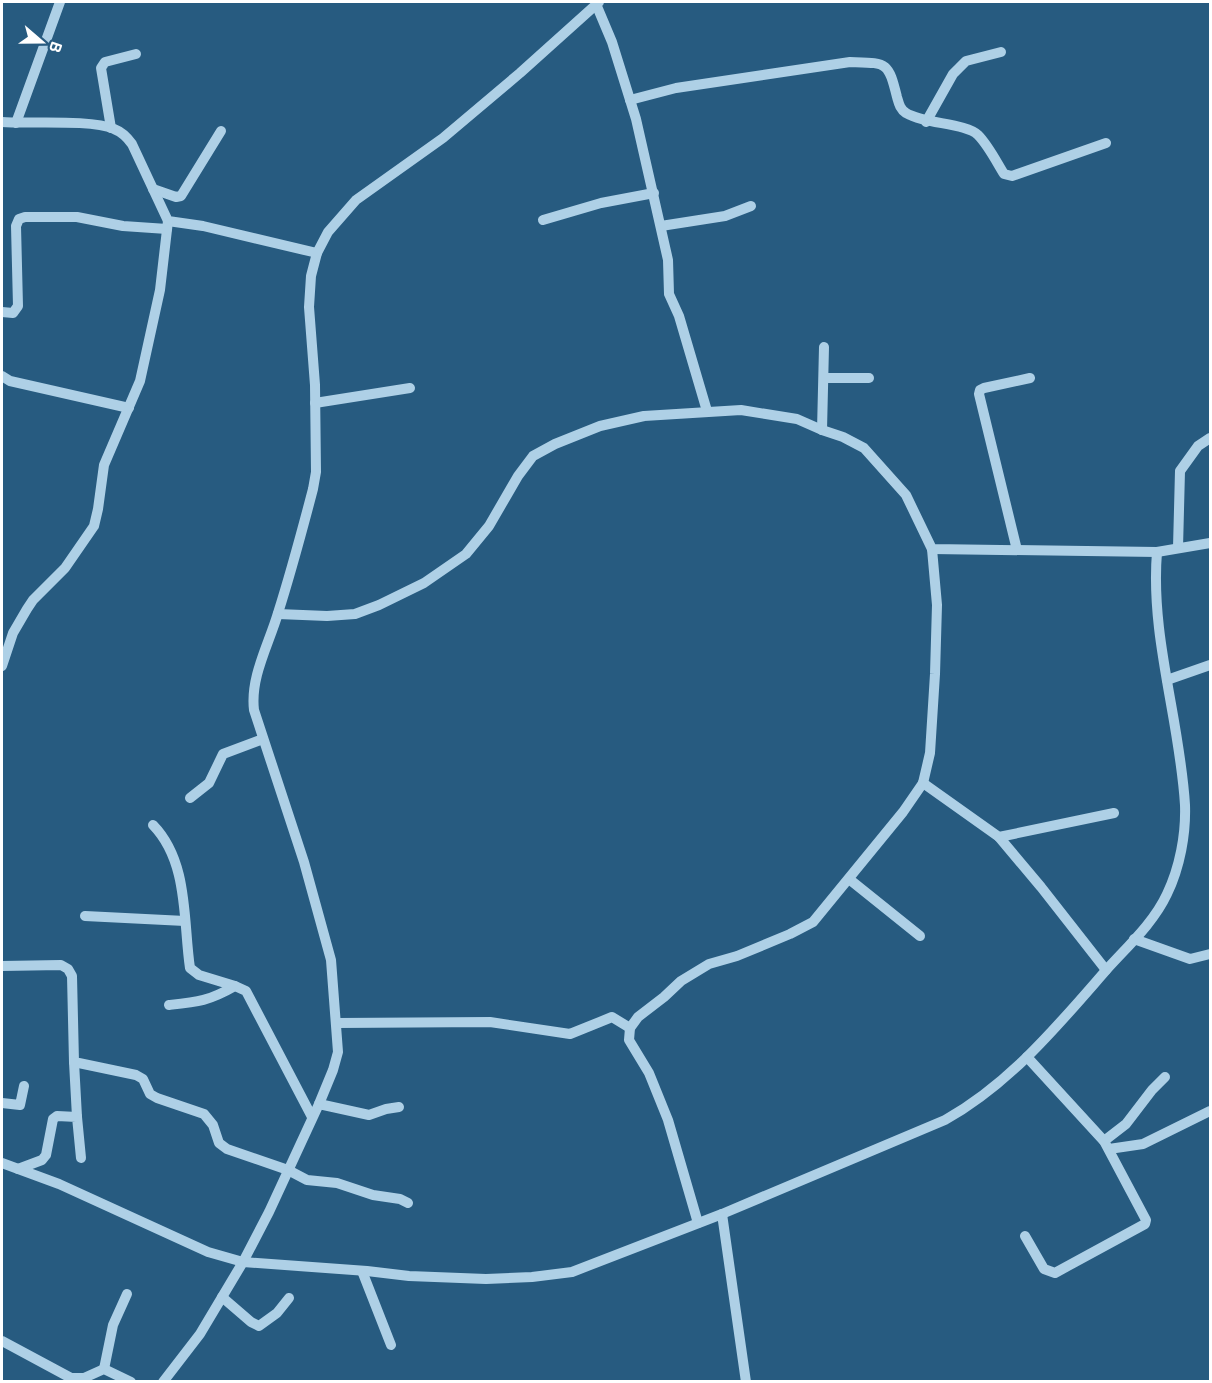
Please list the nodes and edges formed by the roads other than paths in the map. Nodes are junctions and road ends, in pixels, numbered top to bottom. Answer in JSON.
{"nodes":[{"id":1,"x":60,"y":2,"type":"edge"},
{"id":2,"x":598,"y":3,"type":"edge"},
{"id":3,"x":1001,"y":52,"type":"dead end"},
{"id":4,"x":136,"y":54,"type":"dead end"},
{"id":5,"x":630,"y":99,"type":"junction"},
{"id":6,"x":2,"y":122,"type":"edge"},
{"id":7,"x":926,"y":122,"type":"junction"},
{"id":8,"x":16,"y":123,"type":"junction"},
{"id":9,"x":111,"y":128,"type":"junction"},
{"id":10,"x":221,"y":131,"type":"dead end"},
{"id":11,"x":1106,"y":143,"type":"dead end"},
{"id":12,"x":153,"y":189,"type":"junction"},
{"id":13,"x":654,"y":193,"type":"junction"},
{"id":14,"x":751,"y":206,"type":"dead end"},
{"id":15,"x":543,"y":220,"type":"dead end"},
{"id":16,"x":167,"y":225,"type":"junction"},
{"id":17,"x":661,"y":226,"type":"junction"},
{"id":18,"x":317,"y":253,"type":"junction"},
{"id":19,"x":2,"y":312,"type":"edge"},
{"id":20,"x":824,"y":347,"type":"dead end"},
{"id":21,"x":2,"y":376,"type":"edge"},
{"id":22,"x":824,"y":378,"type":"junction"},
{"id":23,"x":868,"y":378,"type":"dead end"},
{"id":24,"x":1030,"y":378,"type":"dead end"},
{"id":25,"x":411,"y":388,"type":"dead end"},
{"id":26,"x":315,"y":403,"type":"junction"},
{"id":27,"x":129,"y":408,"type":"junction"},
{"id":28,"x":707,"y":411,"type":"junction"},
{"id":29,"x":822,"y":430,"type":"junction"},
{"id":30,"x":1210,"y":438,"type":"edge"},
{"id":31,"x":1210,"y":543,"type":"edge"},
{"id":32,"x":1178,"y":548,"type":"junction"},
{"id":33,"x":932,"y":549,"type":"junction"},
{"id":34,"x":1017,"y":550,"type":"junction"},
{"id":35,"x":1157,"y":552,"type":"junction"},
{"id":36,"x":278,"y":614,"type":"junction"},
{"id":37,"x":1210,"y":665,"type":"edge"},
{"id":38,"x":2,"y":666,"type":"edge"},
{"id":39,"x":1167,"y":680,"type":"junction"},
{"id":40,"x":262,"y":739,"type":"junction"},
{"id":41,"x":923,"y":783,"type":"junction"},
{"id":42,"x":190,"y":798,"type":"dead end"},
{"id":43,"x":1114,"y":813,"type":"dead end"},
{"id":44,"x":153,"y":825,"type":"dead end"},
{"id":45,"x":999,"y":837,"type":"junction"},
{"id":46,"x":849,"y":879,"type":"junction"},
{"id":47,"x":86,"y":916,"type":"dead end"},
{"id":48,"x":185,"y":921,"type":"junction"},
{"id":49,"x":920,"y":936,"type":"dead end"},
{"id":50,"x":1134,"y":939,"type":"junction"},
{"id":51,"x":1210,"y":954,"type":"edge"},
{"id":52,"x":2,"y":966,"type":"edge"},
{"id":53,"x":1106,"y":970,"type":"junction"},
{"id":54,"x":235,"y":986,"type":"junction"},
{"id":55,"x":169,"y":1005,"type":"dead end"},
{"id":56,"x":337,"y":1023,"type":"junction"},
{"id":57,"x":630,"y":1028,"type":"junction"},
{"id":58,"x":1027,"y":1058,"type":"junction"},
{"id":59,"x":74,"y":1062,"type":"junction"},
{"id":60,"x":1165,"y":1077,"type":"dead end"},
{"id":61,"x":24,"y":1086,"type":"dead end"},
{"id":62,"x":2,"y":1103,"type":"edge"},
{"id":63,"x":319,"y":1104,"type":"junction"},
{"id":64,"x":399,"y":1107,"type":"dead end"},
{"id":65,"x":1210,"y":1111,"type":"edge"},
{"id":66,"x":77,"y":1117,"type":"junction"},
{"id":67,"x":312,"y":1117,"type":"junction"},
{"id":68,"x":1106,"y":1145,"type":"junction"},
{"id":69,"x":81,"y":1158,"type":"dead end"},
{"id":70,"x":2,"y":1163,"type":"edge"},
{"id":71,"x":18,"y":1169,"type":"junction"},
{"id":72,"x":288,"y":1170,"type":"junction"},
{"id":73,"x":408,"y":1203,"type":"dead end"},
{"id":74,"x":722,"y":1214,"type":"junction"},
{"id":75,"x":698,"y":1223,"type":"junction"},
{"id":76,"x":1025,"y":1236,"type":"dead end"},
{"id":77,"x":243,"y":1262,"type":"junction"},
{"id":78,"x":362,"y":1271,"type":"junction"},
{"id":79,"x":127,"y":1294,"type":"dead end"},
{"id":80,"x":222,"y":1298,"type":"junction"},
{"id":81,"x":289,"y":1298,"type":"dead end"},
{"id":82,"x":2,"y":1341,"type":"edge"},
{"id":83,"x":391,"y":1345,"type":"dead end"},
{"id":84,"x":104,"y":1369,"type":"junction"},
{"id":85,"x":131,"y":1382,"type":"edge"},
{"id":86,"x":163,"y":1382,"type":"edge"},
{"id":87,"x":746,"y":1382,"type":"edge"}],
"edges":[{"from":1,"to":8,"type":"street"},
{"from":2,"to":5,"type":"street"},
{"from":2,"to":18,"type":"street"},
{"from":3,"to":7,"type":"street"},
{"from":4,"to":9,"type":"street"},
{"from":5,"to":7,"type":"street"},
{"from":5,"to":13,"type":"street"},
{"from":6,"to":8,"type":"street"},
{"from":7,"to":11,"type":"street"},
{"from":8,"to":9,"type":"street"},
{"from":9,"to":12,"type":"street"},
{"from":10,"to":12,"type":"street"},
{"from":12,"to":16,"type":"street"},
{"from":13,"to":15,"type":"street"},
{"from":13,"to":17,"type":"street"},
{"from":14,"to":17,"type":"street"},
{"from":16,"to":18,"type":"street"},
{"from":16,"to":19,"type":"street"},
{"from":16,"to":27,"type":"street"},
{"from":17,"to":28,"type":"street"},
{"from":18,"to":26,"type":"street"},
{"from":20,"to":22,"type":"street"},
{"from":21,"to":27,"type":"street"},
{"from":22,"to":23,"type":"street"},
{"from":22,"to":29,"type":"street"},
{"from":24,"to":34,"type":"street"},
{"from":25,"to":26,"type":"street"},
{"from":26,"to":36,"type":"street"},
{"from":27,"to":38,"type":"street"},
{"from":28,"to":29,"type":"street"},
{"from":28,"to":36,"type":"street"},
{"from":29,"to":33,"type":"street"},
{"from":30,"to":32,"type":"street"},
{"from":31,"to":32,"type":"street"},
{"from":32,"to":35,"type":"street"},
{"from":33,"to":34,"type":"street"},
{"from":33,"to":41,"type":"street"},
{"from":34,"to":35,"type":"street"},
{"from":35,"to":39,"type":"street"},
{"from":36,"to":40,"type":"street"},
{"from":37,"to":39,"type":"street"},
{"from":39,"to":50,"type":"street"},
{"from":40,"to":42,"type":"street"},
{"from":40,"to":56,"type":"street"},
{"from":41,"to":45,"type":"street"},
{"from":41,"to":46,"type":"street"},
{"from":43,"to":45,"type":"street"},
{"from":44,"to":48,"type":"street"},
{"from":45,"to":53,"type":"street"},
{"from":46,"to":49,"type":"street"},
{"from":46,"to":57,"type":"street"},
{"from":47,"to":48,"type":"street"},
{"from":48,"to":54,"type":"street"},
{"from":50,"to":51,"type":"street"},
{"from":50,"to":53,"type":"street"},
{"from":52,"to":59,"type":"street"},
{"from":53,"to":58,"type":"street"},
{"from":54,"to":55,"type":"street"},
{"from":54,"to":67,"type":"street"},
{"from":56,"to":57,"type":"street"},
{"from":56,"to":63,"type":"street"},
{"from":57,"to":75,"type":"street"},
{"from":58,"to":68,"type":"street"},
{"from":58,"to":74,"type":"street"},
{"from":59,"to":66,"type":"street"},
{"from":59,"to":72,"type":"street"},
{"from":60,"to":68,"type":"street"},
{"from":61,"to":62,"type":"street"},
{"from":63,"to":64,"type":"street"},
{"from":63,"to":67,"type":"street"},
{"from":65,"to":68,"type":"street"},
{"from":66,"to":69,"type":"street"},
{"from":66,"to":71,"type":"street"},
{"from":67,"to":72,"type":"street"},
{"from":68,"to":76,"type":"street"},
{"from":70,"to":71,"type":"street"},
{"from":71,"to":77,"type":"street"},
{"from":72,"to":73,"type":"street"},
{"from":72,"to":77,"type":"street"},
{"from":74,"to":75,"type":"street"},
{"from":74,"to":87,"type":"street"},
{"from":75,"to":78,"type":"street"},
{"from":77,"to":78,"type":"street"},
{"from":77,"to":80,"type":"street"},
{"from":78,"to":83,"type":"street"},
{"from":79,"to":84,"type":"street"},
{"from":80,"to":81,"type":"street"},
{"from":80,"to":86,"type":"street"},
{"from":82,"to":84,"type":"street"},
{"from":84,"to":85,"type":"street"}]}
